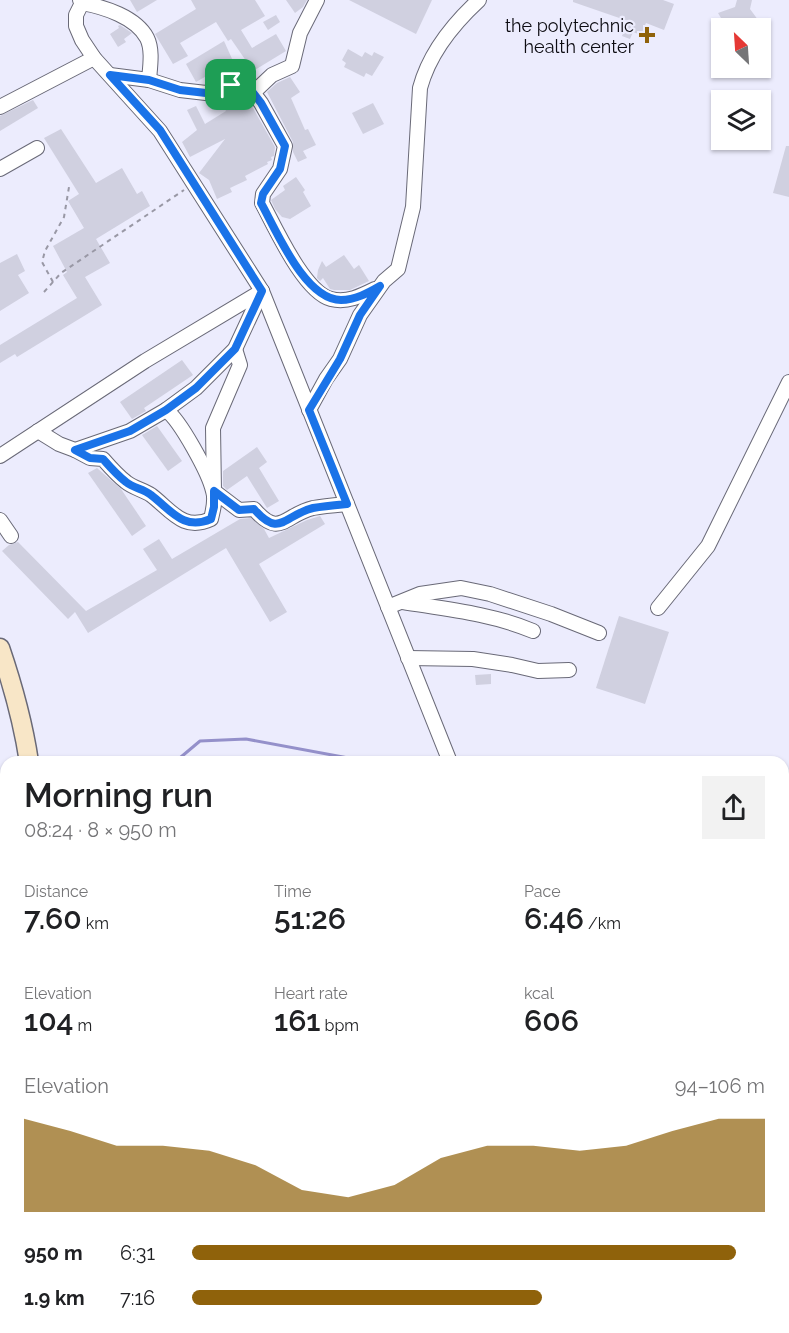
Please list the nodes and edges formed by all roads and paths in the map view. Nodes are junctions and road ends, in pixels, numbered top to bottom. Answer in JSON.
{"nodes":[{"id":1,"x":317,"y":0,"type":"edge"},
{"id":2,"x":479,"y":0,"type":"edge"},
{"id":3,"x":83,"y":1,"type":"edge"},
{"id":4,"x":94,"y":58,"type":"junction"},
{"id":5,"x":110,"y":75,"type":"junction"},
{"id":6,"x":149,"y":80,"type":"junction"},
{"id":7,"x":253,"y":93,"type":"junction"},
{"id":8,"x":0,"y":107,"type":"edge"},
{"id":9,"x":37,"y":148,"type":"dead end"},
{"id":10,"x":0,"y":170,"type":"edge"},
{"id":11,"x":193,"y":183,"type":"junction"},
{"id":12,"x":69,"y":187,"type":"dead end"},
{"id":13,"x":53,"y":282,"type":"junction"},
{"id":14,"x":380,"y":286,"type":"junction"},
{"id":15,"x":262,"y":291,"type":"junction"},
{"id":16,"x":44,"y":292,"type":"dead end"},
{"id":17,"x":235,"y":349,"type":"junction"},
{"id":18,"x":789,"y":382,"type":"edge"},
{"id":19,"x":166,"y":410,"type":"junction"},
{"id":20,"x":309,"y":410,"type":"junction"},
{"id":21,"x":38,"y":431,"type":"junction"},
{"id":22,"x":75,"y":450,"type":"junction"},
{"id":23,"x":0,"y":456,"type":"edge"},
{"id":24,"x":214,"y":491,"type":"junction"},
{"id":25,"x":347,"y":504,"type":"junction"},
{"id":26,"x":0,"y":520,"type":"edge"},
{"id":27,"x":11,"y":536,"type":"dead end"},
{"id":28,"x":395,"y":604,"type":"junction"},
{"id":29,"x":658,"y":608,"type":"dead end"},
{"id":30,"x":533,"y":631,"type":"dead end"},
{"id":31,"x":599,"y":633,"type":"dead end"},
{"id":32,"x":1,"y":655,"type":"edge"},
{"id":33,"x":408,"y":658,"type":"junction"},
{"id":34,"x":569,"y":670,"type":"dead end"},
{"id":35,"x":28,"y":756,"type":"edge"},
{"id":36,"x":448,"y":756,"type":"edge"}],
"edges":[{"from":1,"to":7,"type":"street"},
{"from":2,"to":14,"type":"street"},
{"from":3,"to":4,"type":"street"},
{"from":3,"to":6,"type":"street"},
{"from":4,"to":5,"type":"street"},
{"from":4,"to":8,"type":"street"},
{"from":5,"to":6,"type":"street"},
{"from":5,"to":11,"type":"street"},
{"from":6,"to":7,"type":"street"},
{"from":7,"to":14,"type":"street"},
{"from":9,"to":10,"type":"street"},
{"from":11,"to":13,"type":"path"},
{"from":11,"to":15,"type":"street"},
{"from":12,"to":13,"type":"path"},
{"from":13,"to":16,"type":"path"},
{"from":14,"to":20,"type":"street"},
{"from":15,"to":17,"type":"street"},
{"from":15,"to":20,"type":"street"},
{"from":15,"to":21,"type":"street"},
{"from":17,"to":19,"type":"street"},
{"from":17,"to":24,"type":"street"},
{"from":18,"to":29,"type":"street"},
{"from":19,"to":22,"type":"street"},
{"from":19,"to":24,"type":"street"},
{"from":20,"to":25,"type":"street"},
{"from":21,"to":22,"type":"street"},
{"from":21,"to":23,"type":"street"},
{"from":22,"to":24,"type":"street"},
{"from":24,"to":25,"type":"street"},
{"from":25,"to":28,"type":"street"},
{"from":26,"to":27,"type":"street"},
{"from":28,"to":30,"type":"street"},
{"from":28,"to":31,"type":"street"},
{"from":28,"to":33,"type":"street"},
{"from":32,"to":35,"type":"main road"},
{"from":33,"to":34,"type":"street"},
{"from":33,"to":36,"type":"street"}]}
